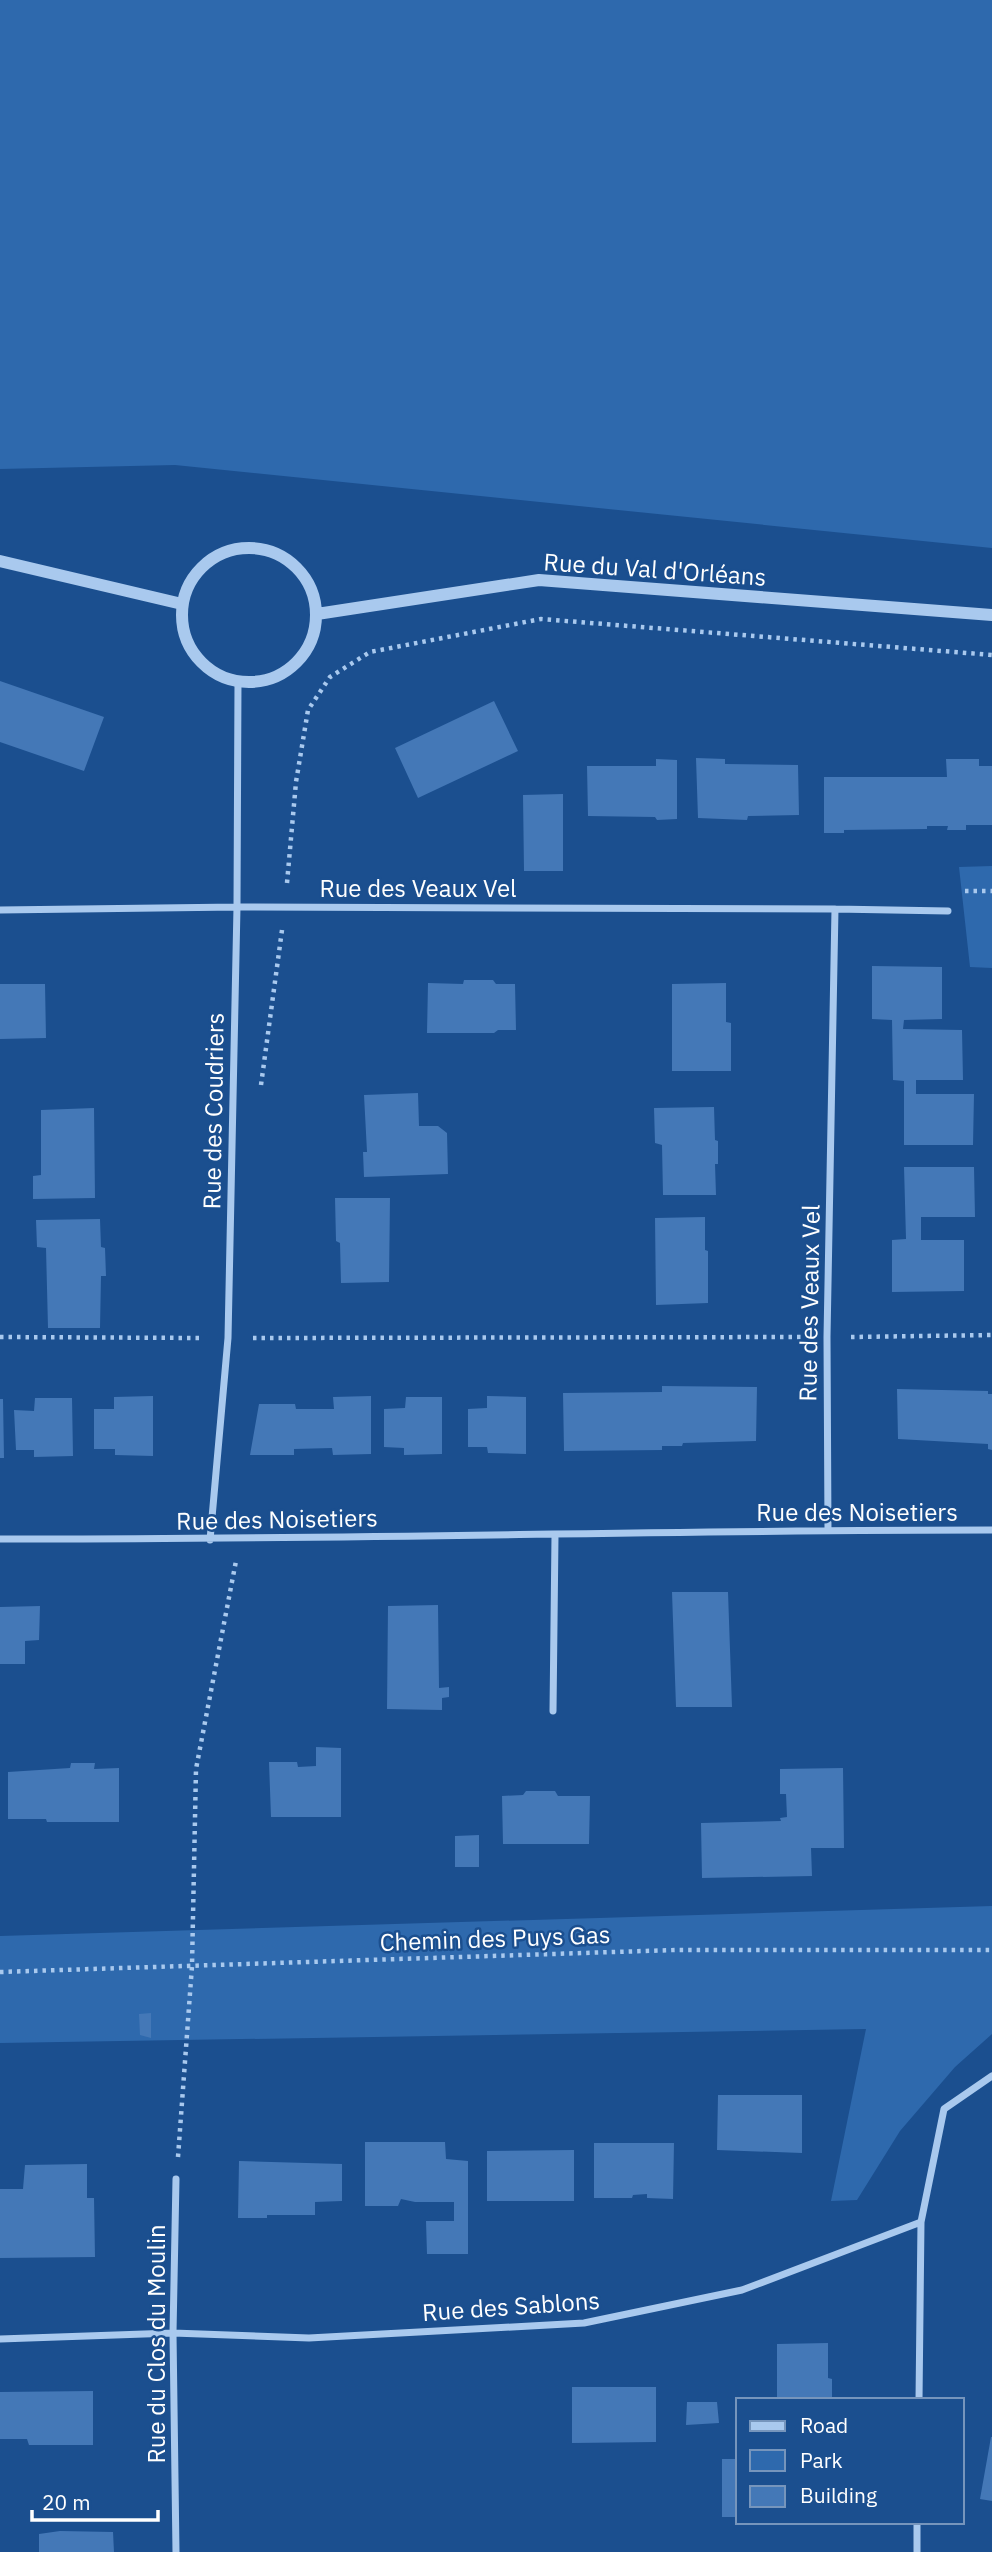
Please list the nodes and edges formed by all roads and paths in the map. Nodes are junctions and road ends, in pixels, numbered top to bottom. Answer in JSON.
{"nodes":[{"id":1,"x":0,"y":561,"type":"edge"},
{"id":2,"x":183,"y":604,"type":"junction"},
{"id":3,"x":317,"y":614,"type":"junction"},
{"id":4,"x":992,"y":615,"type":"edge"},
{"id":5,"x":992,"y":655,"type":"edge"},
{"id":6,"x":238,"y":682,"type":"junction"},
{"id":7,"x":237,"y":907,"type":"junction"},
{"id":8,"x":285,"y":907,"type":"junction"},
{"id":9,"x":835,"y":909,"type":"junction"},
{"id":10,"x":0,"y":910,"type":"edge"},
{"id":11,"x":948,"y":911,"type":"dead end"},
{"id":12,"x":260,"y":1096,"type":"dead end"},
{"id":13,"x":992,"y":1335,"type":"edge"},
{"id":14,"x":0,"y":1337,"type":"edge"},
{"id":15,"x":827,"y":1337,"type":"junction"},
{"id":16,"x":228,"y":1338,"type":"junction"},
{"id":17,"x":828,"y":1530,"type":"junction"},
{"id":18,"x":992,"y":1530,"type":"edge"},
{"id":19,"x":555,"y":1536,"type":"junction"},
{"id":20,"x":0,"y":1539,"type":"edge"},
{"id":21,"x":240,"y":1539,"type":"junction"},
{"id":22,"x":210,"y":1540,"type":"junction"},
{"id":23,"x":553,"y":1711,"type":"dead end"},
{"id":24,"x":992,"y":1950,"type":"edge"},
{"id":25,"x":191,"y":1966,"type":"junction"},
{"id":26,"x":0,"y":1972,"type":"edge"},
{"id":27,"x":992,"y":2076,"type":"edge"},
{"id":28,"x":176,"y":2179,"type":"joint"},
{"id":29,"x":921,"y":2221,"type":"junction"},
{"id":30,"x":173,"y":2333,"type":"junction"},
{"id":31,"x":0,"y":2339,"type":"edge"},
{"id":32,"x":919,"y":2398,"type":"edge"},
{"id":33,"x":917,"y":2524,"type":"edge"},
{"id":34,"x":176,"y":2552,"type":"edge"},
{"id":35,"x":917,"y":2552,"type":"edge"}],
"edges":[{"from":1,"to":2,"type":"street"},
{"from":2,"to":3,"type":"street"},
{"from":2,"to":6,"type":"street"},
{"from":3,"to":4,"type":"street","name":"Rue du Val d'Orléans"},
{"from":3,"to":6,"type":"street"},
{"from":5,"to":8,"type":"path"},
{"from":6,"to":7,"type":"street","name":"Rue des Coudriers"},
{"from":7,"to":8,"type":"street","name":"Rue des Veaux Vel"},
{"from":7,"to":10,"type":"street","name":"Rue des Veaux Vel"},
{"from":7,"to":16,"type":"street","name":"Rue des Coudriers"},
{"from":8,"to":9,"type":"street","name":"Rue des Veaux Vel"},
{"from":8,"to":12,"type":"path"},
{"from":9,"to":11,"type":"street","name":"Rue des Veaux Vel"},
{"from":9,"to":15,"type":"street","name":"Rue des Veaux Vel"},
{"from":13,"to":15,"type":"path"},
{"from":14,"to":16,"type":"path"},
{"from":15,"to":16,"type":"path"},
{"from":15,"to":17,"type":"street","name":"Rue des Veaux Vel"},
{"from":16,"to":22,"type":"street","name":"Rue des Coudriers"},
{"from":17,"to":18,"type":"street","name":"Rue des Noisetiers"},
{"from":17,"to":19,"type":"street","name":"Rue des Noisetiers"},
{"from":19,"to":21,"type":"street","name":"Rue des Noisetiers"},
{"from":19,"to":23,"type":"street"},
{"from":20,"to":22,"type":"street","name":"Rue des Noisetiers"},
{"from":21,"to":22,"type":"street","name":"Rue des Noisetiers"},
{"from":21,"to":25,"type":"path"},
{"from":24,"to":25,"type":"path","name":"Chemin des Puys Gas"},
{"from":25,"to":26,"type":"path","name":"Chemin des Puys Gas"},
{"from":25,"to":28,"type":"path"},
{"from":27,"to":29,"type":"street"},
{"from":28,"to":30,"type":"street","name":"Rue du Clos du Moulin"},
{"from":29,"to":30,"type":"street","name":"Rue des Sablons"},
{"from":29,"to":32,"type":"street"},
{"from":30,"to":31,"type":"street","name":"Rue des Sablons"},
{"from":30,"to":34,"type":"street","name":"Rue du Clos du Moulin"},
{"from":33,"to":35,"type":"street"}]}
